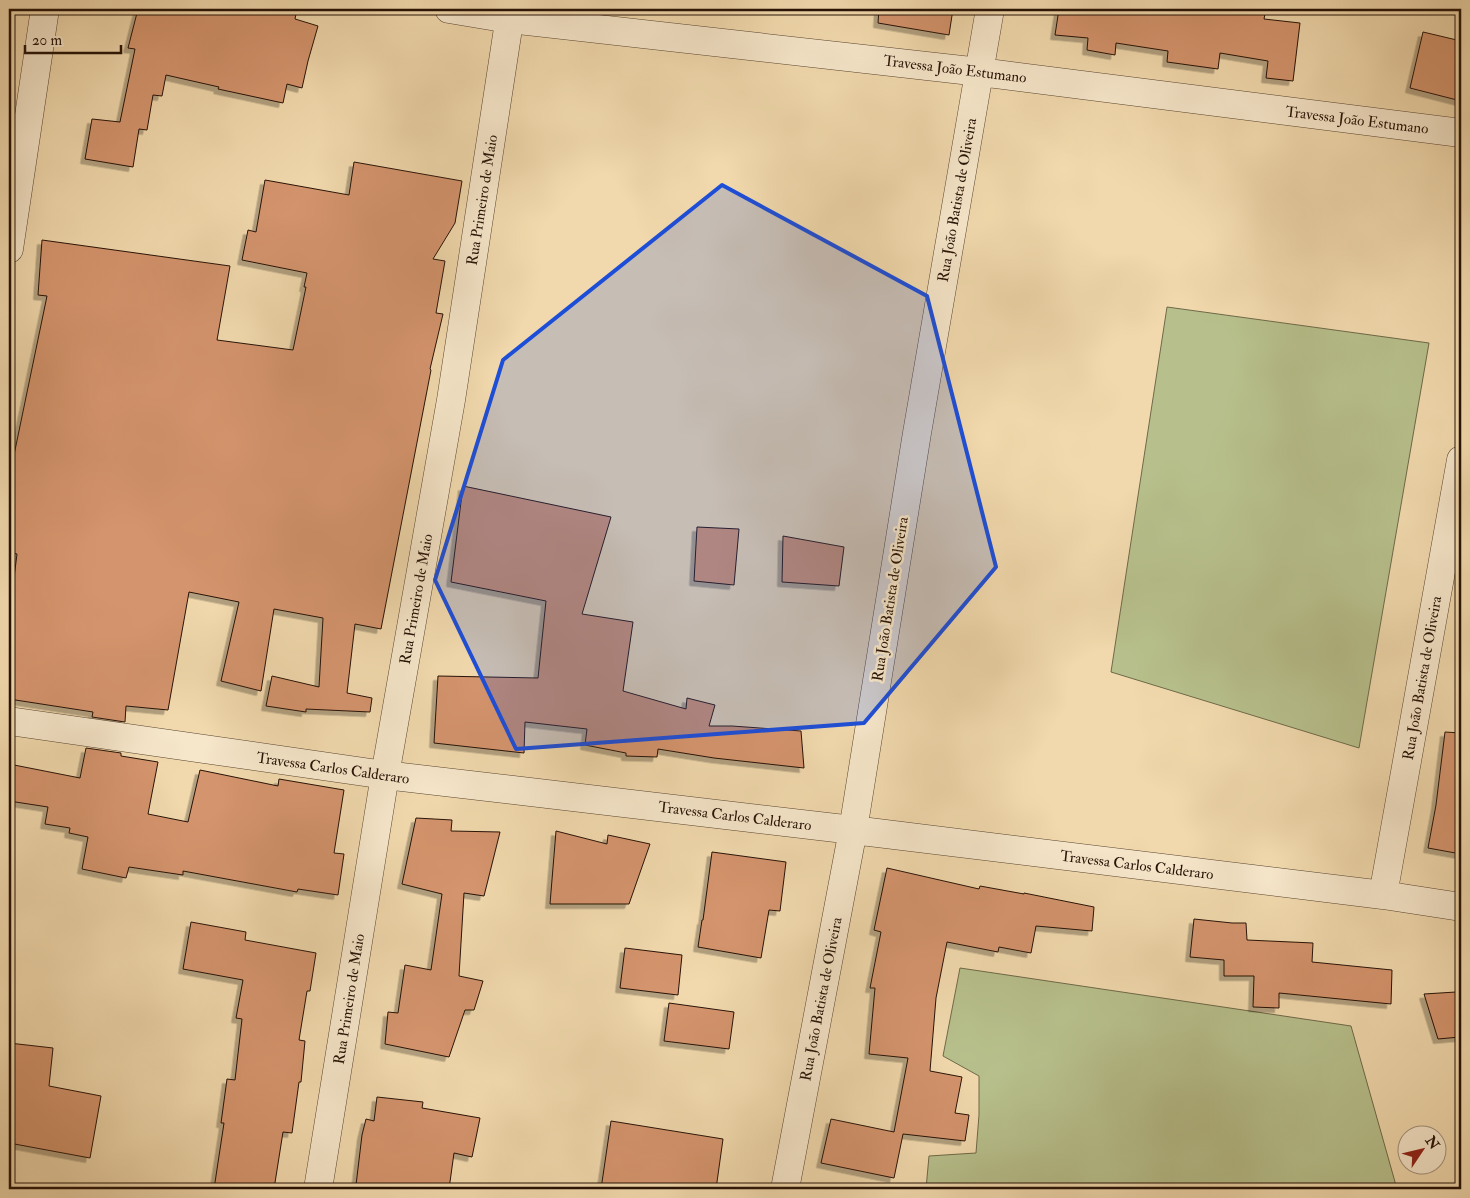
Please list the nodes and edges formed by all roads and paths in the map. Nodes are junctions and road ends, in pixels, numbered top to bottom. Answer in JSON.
{"nodes":[{"id":1,"x":45,"y":9,"type":"edge"},
{"id":2,"x":449,"y":9,"type":"edge"},
{"id":3,"x":990,"y":9,"type":"edge"},
{"id":4,"x":510,"y":14,"type":"edge"},
{"id":5,"x":980,"y":72,"type":"junction"},
{"id":6,"x":1461,"y":133,"type":"edge"},
{"id":7,"x":9,"y":249,"type":"edge"},
{"id":8,"x":1461,"y":460,"type":"edge"},
{"id":9,"x":9,"y":721,"type":"edge"},
{"id":10,"x":385,"y":776,"type":"junction"},
{"id":11,"x":853,"y":830,"type":"junction"},
{"id":12,"x":1383,"y":895,"type":"junction"},
{"id":13,"x":1461,"y":907,"type":"edge"},
{"id":14,"x":318,"y":1189,"type":"edge"},
{"id":15,"x":785,"y":1189,"type":"edge"}],
"edges":[{"from":1,"to":7,"type":"street"},
{"from":2,"to":4,"type":"street","name":"Travessa João Estumano"},
{"from":3,"to":5,"type":"street","name":"Rua João Batista de Oliveira"},
{"from":4,"to":5,"type":"street","name":"Travessa João Estumano"},
{"from":4,"to":10,"type":"street","name":"Rua Primeiro de Maio"},
{"from":5,"to":6,"type":"street","name":"Travessa João Estumano"},
{"from":5,"to":11,"type":"street","name":"Rua João Batista de Oliveira"},
{"from":8,"to":12,"type":"street","name":"Rua João Batista de Oliveira"},
{"from":9,"to":10,"type":"street","name":"Travessa Carlos Calderaro"},
{"from":10,"to":11,"type":"street","name":"Travessa Carlos Calderaro"},
{"from":10,"to":14,"type":"street","name":"Rua Primeiro de Maio"},
{"from":11,"to":12,"type":"street","name":"Travessa Carlos Calderaro"},
{"from":11,"to":15,"type":"street","name":"Rua João Batista de Oliveira"},
{"from":12,"to":13,"type":"street","name":"Travessa Carlos Calderaro"}]}
